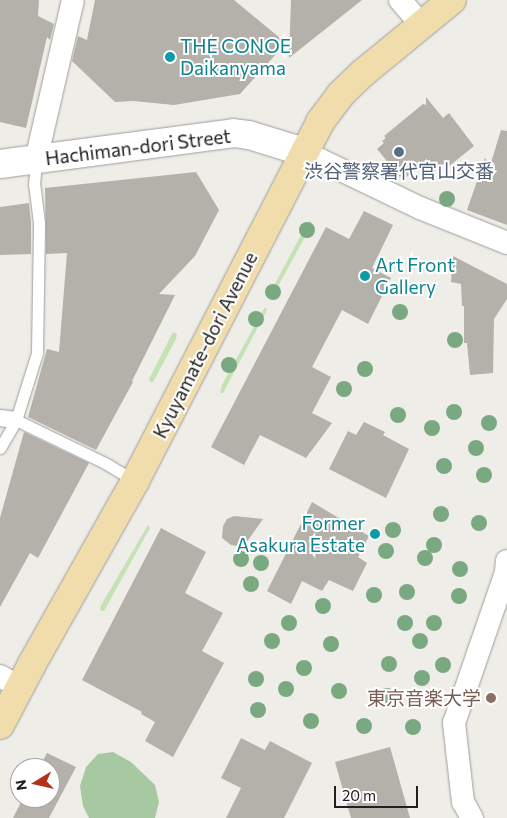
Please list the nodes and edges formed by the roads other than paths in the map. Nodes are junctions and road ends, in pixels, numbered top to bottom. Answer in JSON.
{"nodes":[{"id":1,"x":73,"y":0,"type":"edge"},
{"id":2,"x":400,"y":0,"type":"edge"},
{"id":3,"x":452,"y":0,"type":"edge"},
{"id":4,"x":422,"y":25,"type":"junction"},
{"id":5,"x":304,"y":152,"type":"junction"},
{"id":6,"x":36,"y":160,"type":"junction"},
{"id":7,"x":0,"y":164,"type":"edge"},
{"id":8,"x":507,"y":243,"type":"edge"},
{"id":9,"x":8,"y":419,"type":"edge"},
{"id":10,"x":0,"y":448,"type":"edge"},
{"id":11,"x":135,"y":481,"type":"junction"},
{"id":12,"x":507,"y":561,"type":"edge"},
{"id":13,"x":10,"y":681,"type":"edge"},
{"id":14,"x":0,"y":725,"type":"edge"},
{"id":15,"x":472,"y":818,"type":"edge"}],
"edges":[{"from":1,"to":6,"type":"street"},
{"from":2,"to":4,"type":"street"},
{"from":3,"to":4,"type":"main road","name":"Kyuyamate-dori Avenue"},
{"from":4,"to":5,"type":"main road","name":"Kyuyamate-dori Avenue"},
{"from":5,"to":6,"type":"street","name":"Hachiman-dori Street"},
{"from":5,"to":8,"type":"street"},
{"from":5,"to":11,"type":"main road","name":"Kyuyamate-dori Avenue"},
{"from":6,"to":7,"type":"street","name":"Hachiman-dori Street"},
{"from":6,"to":9,"type":"lane"},
{"from":9,"to":10,"type":"lane"},
{"from":9,"to":11,"type":"lane"},
{"from":11,"to":13,"type":"main road","name":"Kyuyamate-dori Avenue"},
{"from":12,"to":15,"type":"street"},
{"from":13,"to":14,"type":"main road","name":"Kyuyamate-dori Avenue"}]}
